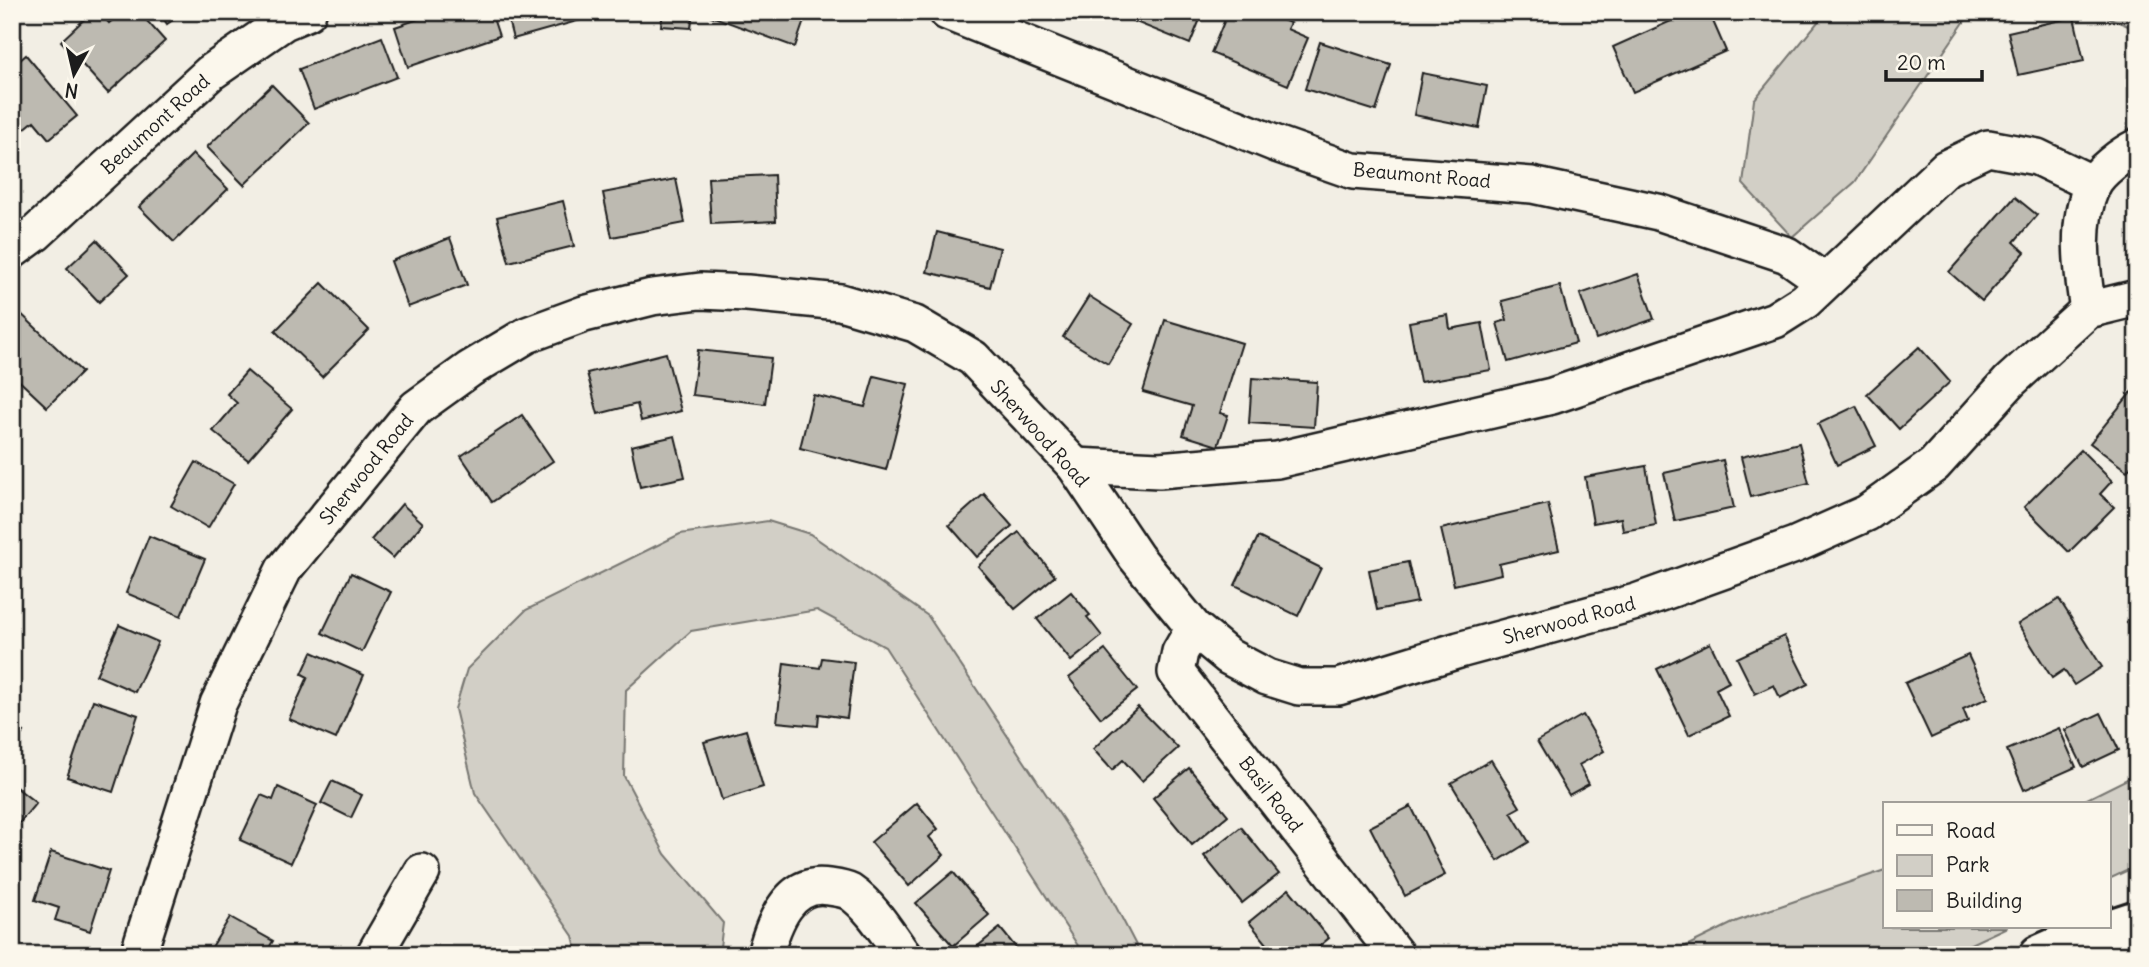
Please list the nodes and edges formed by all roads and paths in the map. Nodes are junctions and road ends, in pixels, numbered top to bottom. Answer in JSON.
{"nodes":[{"id":1,"x":308,"y":12,"type":"edge"},
{"id":2,"x":947,"y":12,"type":"edge"},
{"id":3,"x":2137,"y":147,"type":"edge"},
{"id":4,"x":2093,"y":184,"type":"junction"},
{"id":5,"x":12,"y":251,"type":"edge"},
{"id":6,"x":1824,"y":281,"type":"junction"},
{"id":7,"x":2137,"y":298,"type":"edge"},
{"id":8,"x":2088,"y":310,"type":"junction"},
{"id":9,"x":1074,"y":466,"type":"junction"},
{"id":10,"x":1194,"y":628,"type":"junction"},
{"id":11,"x":422,"y":872,"type":"dead end"},
{"id":12,"x":2137,"y":921,"type":"edge"},
{"id":13,"x":138,"y":955,"type":"edge"},
{"id":14,"x":373,"y":955,"type":"edge"},
{"id":15,"x":765,"y":955,"type":"edge"},
{"id":16,"x":903,"y":955,"type":"edge"},
{"id":17,"x":1396,"y":955,"type":"edge"},
{"id":18,"x":2039,"y":955,"type":"edge"},
{"id":19,"x":2079,"y":955,"type":"edge"}],
"edges":[{"from":1,"to":5,"type":"street","name":"Beaumont Road"},
{"from":2,"to":6,"type":"street","name":"Beaumont Road"},
{"from":3,"to":4,"type":"street"},
{"from":4,"to":6,"type":"street"},
{"from":4,"to":8,"type":"street"},
{"from":6,"to":9,"type":"street"},
{"from":7,"to":8,"type":"street","name":"Sherwood Road"},
{"from":8,"to":10,"type":"street","name":"Sherwood Road"},
{"from":9,"to":10,"type":"street","name":"Sherwood Road"},
{"from":9,"to":13,"type":"street","name":"Sherwood Road"},
{"from":10,"to":17,"type":"street","name":"Basil Road"},
{"from":11,"to":14,"type":"street"},
{"from":12,"to":18,"type":"highway"},
{"from":12,"to":19,"type":"highway"},
{"from":15,"to":16,"type":"street"}]}
